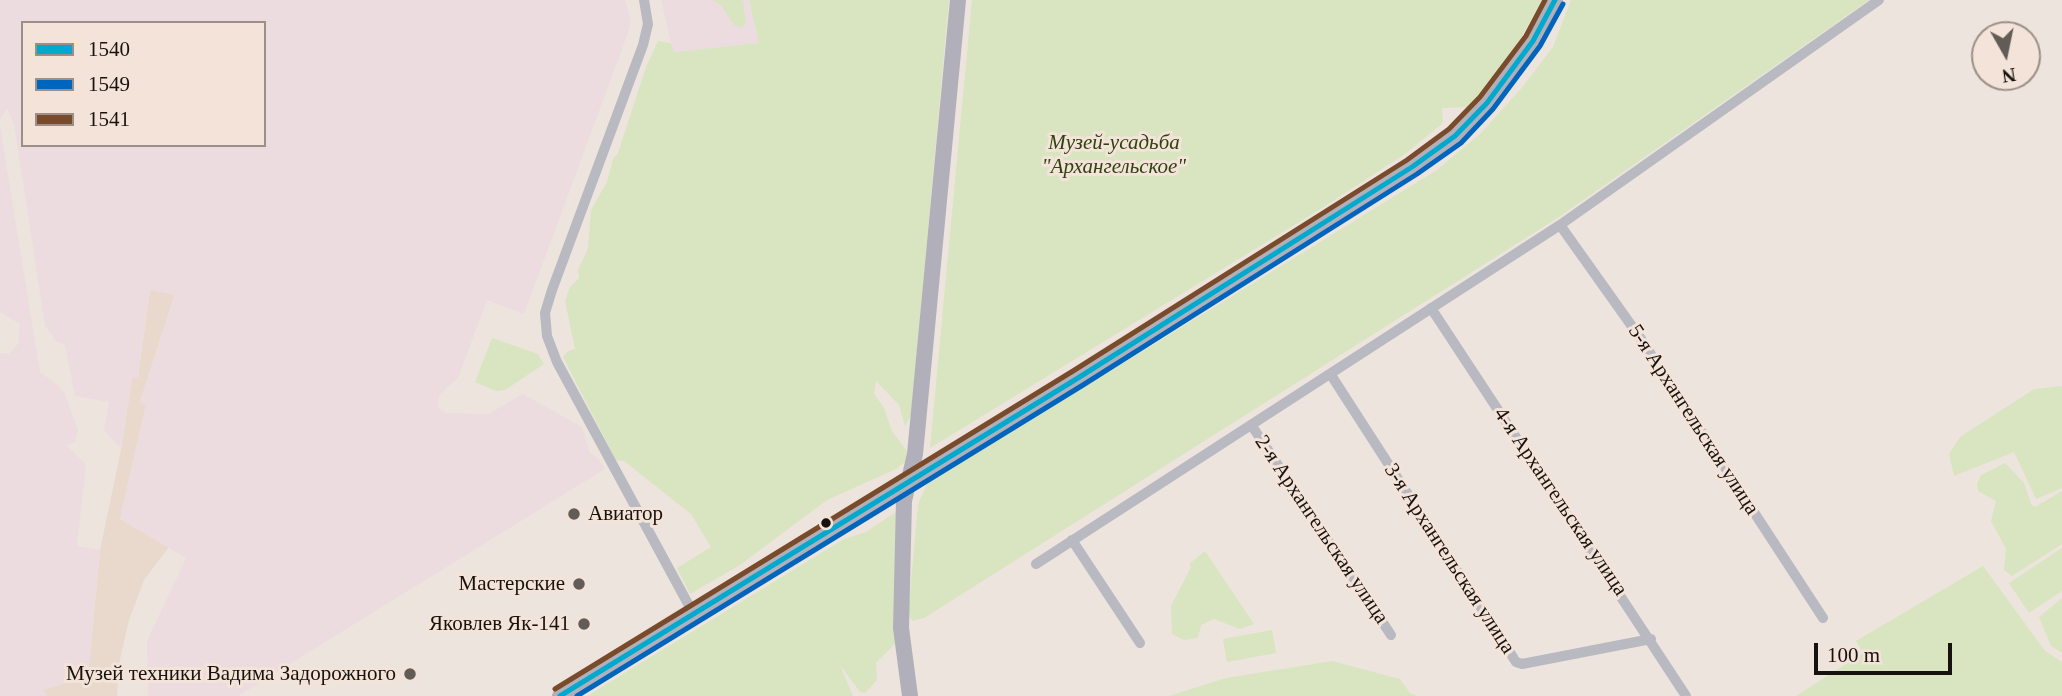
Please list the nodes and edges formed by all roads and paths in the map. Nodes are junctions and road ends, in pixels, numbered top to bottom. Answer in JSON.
{"nodes":[{"id":1,"x":644,"y":0,"type":"edge"},
{"id":2,"x":958,"y":0,"type":"edge"},
{"id":3,"x":1555,"y":0,"type":"edge"},
{"id":4,"x":1879,"y":0,"type":"edge"},
{"id":5,"x":1560,"y":225,"type":"junction"},
{"id":6,"x":1431,"y":308,"type":"junction"},
{"id":7,"x":1331,"y":375,"type":"junction"},
{"id":8,"x":1252,"y":426,"type":"junction"},
{"id":9,"x":908,"y":481,"type":"junction"},
{"id":10,"x":1072,"y":540,"type":"junction"},
{"id":11,"x":1036,"y":564,"type":"dead end"},
{"id":12,"x":693,"y":613,"type":"junction"},
{"id":13,"x":1823,"y":618,"type":"dead end"},
{"id":14,"x":1391,"y":635,"type":"dead end"},
{"id":15,"x":1651,"y":639,"type":"junction"},
{"id":16,"x":1140,"y":643,"type":"dead end"},
{"id":17,"x":560,"y":696,"type":"edge"},
{"id":18,"x":910,"y":696,"type":"edge"},
{"id":19,"x":1686,"y":696,"type":"edge"}],
"edges":[{"from":1,"to":12,"type":"street"},
{"from":2,"to":9,"type":"main road"},
{"from":3,"to":9,"type":"main road"},
{"from":4,"to":5,"type":"street"},
{"from":5,"to":6,"type":"street"},
{"from":5,"to":13,"type":"street","name":"5-я Архангельская улица"},
{"from":6,"to":7,"type":"street"},
{"from":6,"to":15,"type":"street","name":"4-я Архангельская улица"},
{"from":7,"to":8,"type":"street"},
{"from":7,"to":15,"type":"street","name":"3-я Архангельская улица"},
{"from":8,"to":10,"type":"street"},
{"from":8,"to":14,"type":"street","name":"2-я Архангельская улица"},
{"from":9,"to":12,"type":"main road"},
{"from":9,"to":18,"type":"main road"},
{"from":10,"to":11,"type":"street"},
{"from":10,"to":16,"type":"street"},
{"from":12,"to":17,"type":"main road"},
{"from":15,"to":19,"type":"street","name":"4-я Архангельская улица"}]}
